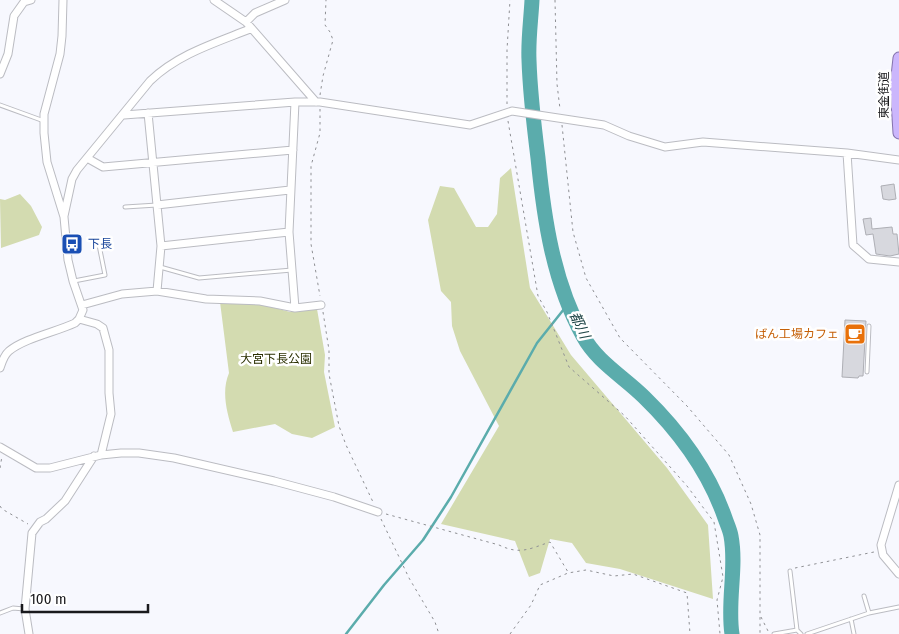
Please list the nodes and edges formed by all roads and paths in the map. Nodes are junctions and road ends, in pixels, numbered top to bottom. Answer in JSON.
{"nodes":[{"id":1,"x":31,"y":0,"type":"edge"},
{"id":2,"x":63,"y":0,"type":"edge"},
{"id":3,"x":214,"y":0,"type":"edge"},
{"id":4,"x":285,"y":0,"type":"edge"},
{"id":5,"x":326,"y":0,"type":"edge"},
{"id":6,"x":510,"y":0,"type":"edge"},
{"id":7,"x":555,"y":0,"type":"edge"},
{"id":8,"x":248,"y":25,"type":"junction"},
{"id":9,"x":899,"y":58,"type":"edge"},
{"id":10,"x":0,"y":74,"type":"edge"},
{"id":11,"x":897,"y":85,"type":"edge"},
{"id":12,"x":295,"y":102,"type":"junction"},
{"id":13,"x":318,"y":102,"type":"junction"},
{"id":14,"x":0,"y":106,"type":"edge"},
{"id":15,"x":509,"y":112,"type":"junction"},
{"id":16,"x":148,"y":113,"type":"junction"},
{"id":17,"x":124,"y":114,"type":"junction"},
{"id":18,"x":561,"y":119,"type":"junction"},
{"id":19,"x":44,"y":121,"type":"junction"},
{"id":20,"x":899,"y":133,"type":"edge"},
{"id":21,"x":293,"y":150,"type":"junction"},
{"id":22,"x":847,"y":153,"type":"junction"},
{"id":23,"x":87,"y":158,"type":"junction"},
{"id":24,"x":899,"y":160,"type":"edge"},
{"id":25,"x":153,"y":162,"type":"junction"},
{"id":26,"x":290,"y":190,"type":"junction"},
{"id":27,"x":158,"y":205,"type":"junction"},
{"id":28,"x":125,"y":207,"type":"dead end"},
{"id":29,"x":64,"y":217,"type":"junction"},
{"id":30,"x":289,"y":232,"type":"junction"},
{"id":31,"x":99,"y":245,"type":"dead end"},
{"id":32,"x":161,"y":246,"type":"junction"},
{"id":33,"x":899,"y":262,"type":"edge"},
{"id":34,"x":159,"y":267,"type":"junction"},
{"id":35,"x":292,"y":270,"type":"junction"},
{"id":36,"x":73,"y":281,"type":"junction"},
{"id":37,"x":157,"y":291,"type":"junction"},
{"id":38,"x":82,"y":305,"type":"junction"},
{"id":39,"x":321,"y":305,"type":"junction"},
{"id":40,"x":295,"y":308,"type":"junction"},
{"id":41,"x":79,"y":319,"type":"junction"},
{"id":42,"x":869,"y":326,"type":"dead end"},
{"id":43,"x":0,"y":366,"type":"edge"},
{"id":44,"x":868,"y":372,"type":"dead end"},
{"id":45,"x":1,"y":447,"type":"edge"},
{"id":46,"x":97,"y":455,"type":"junction"},
{"id":47,"x":0,"y":468,"type":"edge"},
{"id":48,"x":899,"y":485,"type":"edge"},
{"id":49,"x":0,"y":506,"type":"edge"},
{"id":50,"x":378,"y":512,"type":"junction"},
{"id":51,"x":34,"y":528,"type":"junction"},
{"id":52,"x":882,"y":550,"type":"junction"},
{"id":53,"x":790,"y":571,"type":"joint"},
{"id":54,"x":568,"y":573,"type":"junction"},
{"id":55,"x":899,"y":574,"type":"edge"},
{"id":56,"x":864,"y":596,"type":"dead end"},
{"id":57,"x":899,"y":607,"type":"edge"},
{"id":58,"x":25,"y":609,"type":"junction"},
{"id":59,"x":0,"y":613,"type":"edge"},
{"id":60,"x":869,"y":613,"type":"junction"},
{"id":61,"x":760,"y":615,"type":"junction"},
{"id":62,"x":851,"y":619,"type":"junction"},
{"id":63,"x":822,"y":629,"type":"junction"},
{"id":64,"x":798,"y":630,"type":"junction"},
{"id":65,"x":29,"y":634,"type":"edge"},
{"id":66,"x":439,"y":634,"type":"edge"},
{"id":67,"x":510,"y":634,"type":"edge"},
{"id":68,"x":690,"y":634,"type":"edge"},
{"id":69,"x":720,"y":634,"type":"edge"},
{"id":70,"x":760,"y":634,"type":"edge"},
{"id":71,"x":773,"y":634,"type":"edge"},
{"id":72,"x":779,"y":634,"type":"edge"},
{"id":73,"x":801,"y":634,"type":"edge"},
{"id":74,"x":807,"y":634,"type":"edge"},
{"id":75,"x":822,"y":634,"type":"edge"},
{"id":76,"x":854,"y":634,"type":"edge"}],
"edges":[{"from":1,"to":10,"type":"street"},
{"from":2,"to":19,"type":"street"},
{"from":3,"to":8,"type":"street"},
{"from":4,"to":8,"type":"street"},
{"from":5,"to":13,"type":"path"},
{"from":6,"to":15,"type":"path"},
{"from":7,"to":18,"type":"path"},
{"from":8,"to":13,"type":"street"},
{"from":8,"to":17,"type":"street"},
{"from":9,"to":11,"type":"highway","name":"東金街道"},
{"from":11,"to":20,"type":"highway","name":"東金街道"},
{"from":12,"to":13,"type":"street"},
{"from":12,"to":16,"type":"street"},
{"from":12,"to":21,"type":"street"},
{"from":13,"to":15,"type":"street"},
{"from":13,"to":39,"type":"path"},
{"from":14,"to":19,"type":"lane"},
{"from":15,"to":18,"type":"street"},
{"from":15,"to":69,"type":"path"},
{"from":16,"to":17,"type":"street"},
{"from":16,"to":25,"type":"street"},
{"from":17,"to":23,"type":"street"},
{"from":18,"to":22,"type":"street"},
{"from":18,"to":61,"type":"path"},
{"from":19,"to":29,"type":"street"},
{"from":21,"to":25,"type":"street"},
{"from":21,"to":26,"type":"street"},
{"from":22,"to":24,"type":"street"},
{"from":22,"to":33,"type":"street"},
{"from":23,"to":25,"type":"street"},
{"from":23,"to":29,"type":"street"},
{"from":25,"to":27,"type":"street"},
{"from":26,"to":27,"type":"street"},
{"from":26,"to":30,"type":"street"},
{"from":27,"to":28,"type":"lane"},
{"from":27,"to":32,"type":"street"},
{"from":29,"to":36,"type":"street"},
{"from":30,"to":32,"type":"street"},
{"from":30,"to":35,"type":"street"},
{"from":31,"to":36,"type":"lane"},
{"from":32,"to":34,"type":"street"},
{"from":34,"to":35,"type":"lane"},
{"from":34,"to":37,"type":"street"},
{"from":35,"to":40,"type":"street"},
{"from":36,"to":38,"type":"street"},
{"from":37,"to":38,"type":"street"},
{"from":37,"to":40,"type":"street"},
{"from":38,"to":41,"type":"street"},
{"from":39,"to":40,"type":"street"},
{"from":39,"to":50,"type":"path"},
{"from":41,"to":43,"type":"street"},
{"from":41,"to":46,"type":"street"},
{"from":42,"to":44,"type":"lane"},
{"from":45,"to":46,"type":"street"},
{"from":45,"to":47,"type":"path"},
{"from":46,"to":50,"type":"street"},
{"from":46,"to":51,"type":"street"},
{"from":48,"to":52,"type":"street"},
{"from":49,"to":51,"type":"path"},
{"from":50,"to":54,"type":"path"},
{"from":50,"to":66,"type":"path"},
{"from":51,"to":58,"type":"street"},
{"from":52,"to":53,"type":"path"},
{"from":52,"to":55,"type":"street"},
{"from":53,"to":64,"type":"lane"},
{"from":54,"to":67,"type":"path"},
{"from":54,"to":68,"type":"path"},
{"from":56,"to":60,"type":"lane"},
{"from":57,"to":60,"type":"lane"},
{"from":58,"to":59,"type":"lane"},
{"from":58,"to":65,"type":"street"},
{"from":60,"to":62,"type":"lane"},
{"from":61,"to":70,"type":"path"},
{"from":61,"to":71,"type":"path"},
{"from":62,"to":63,"type":"lane"},
{"from":62,"to":76,"type":"lane"},
{"from":63,"to":74,"type":"lane"},
{"from":63,"to":75,"type":"lane"},
{"from":64,"to":72,"type":"lane"},
{"from":64,"to":73,"type":"lane"},
{"from":71,"to":72,"type":"lane"}]}
